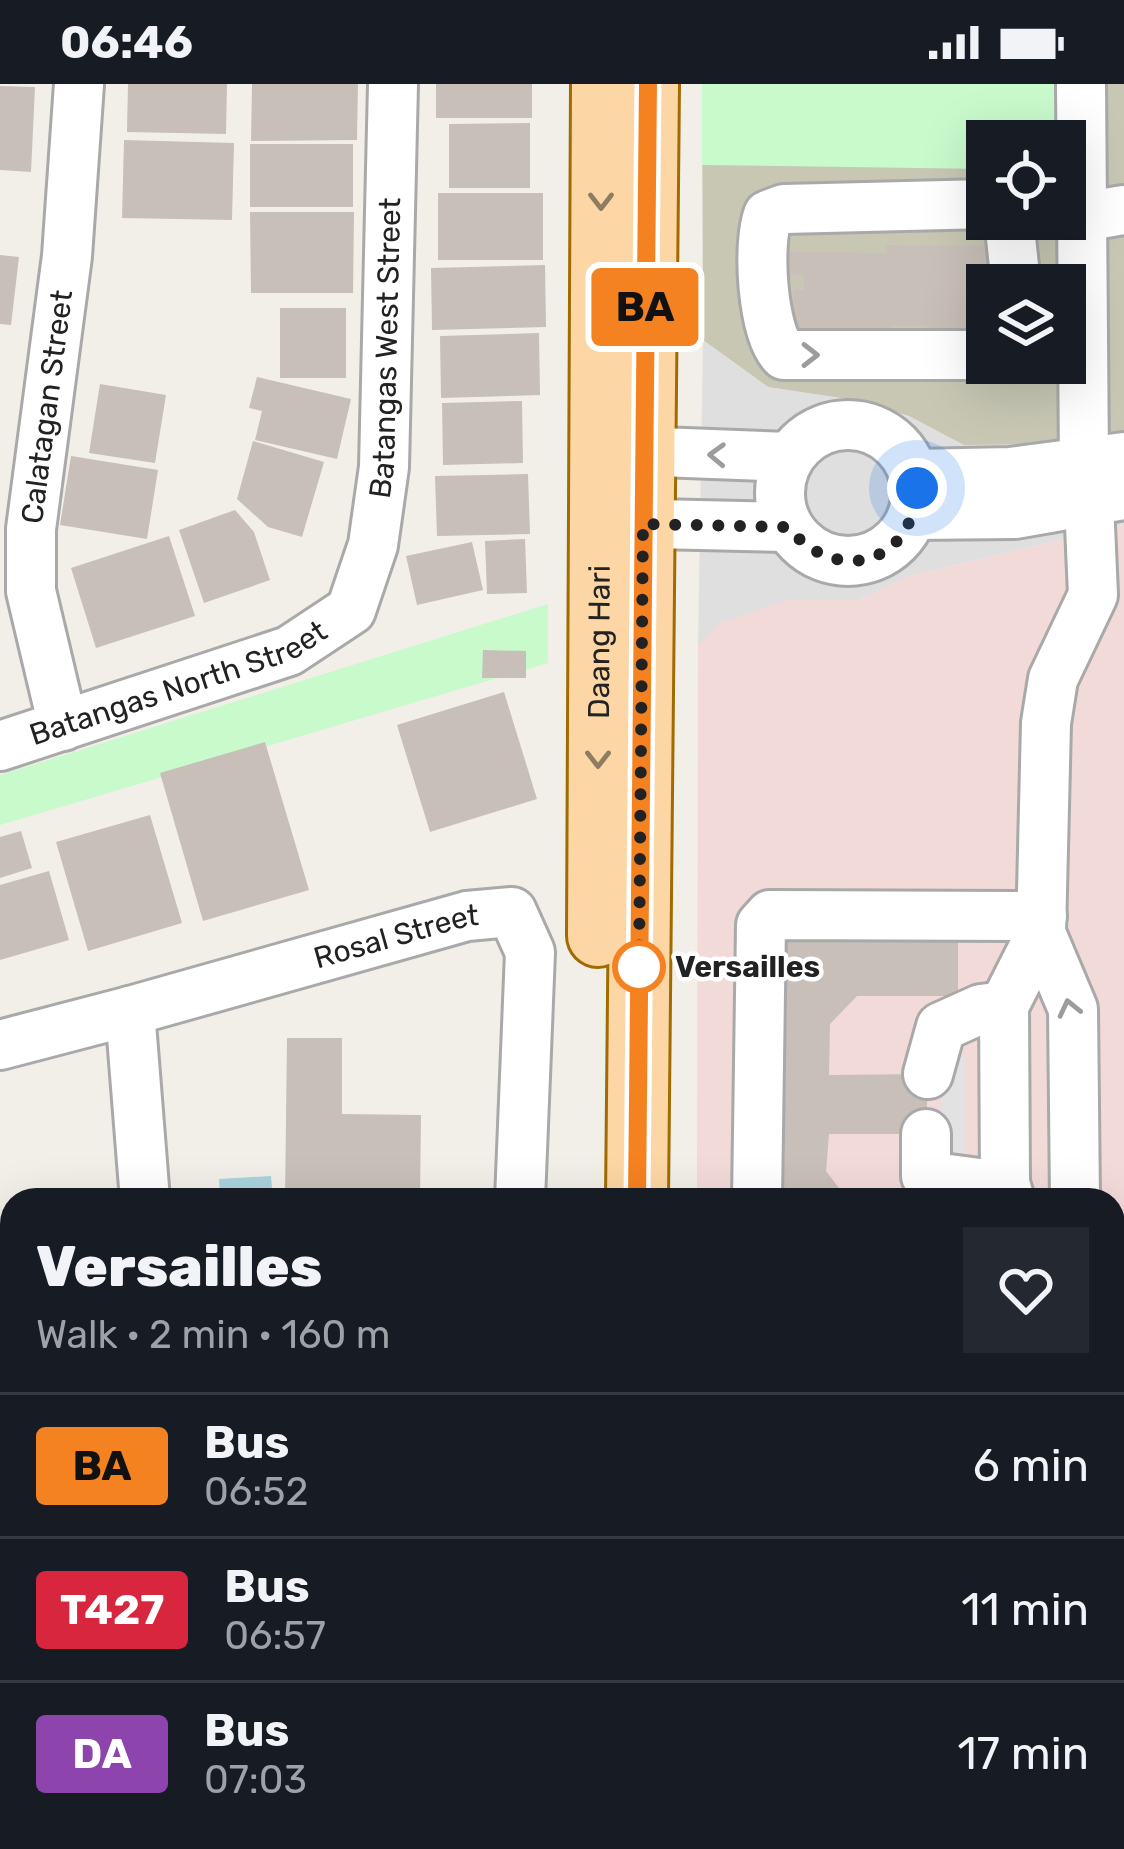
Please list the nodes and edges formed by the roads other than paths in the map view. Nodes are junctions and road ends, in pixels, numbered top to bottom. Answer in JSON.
{"nodes":[{"id":1,"x":79,"y":84,"type":"edge"},
{"id":2,"x":393,"y":84,"type":"edge"},
{"id":3,"x":602,"y":84,"type":"edge"},
{"id":4,"x":648,"y":84,"type":"edge"},
{"id":5,"x":1081,"y":84,"type":"edge"},
{"id":6,"x":966,"y":205,"type":"edge"},
{"id":7,"x":1103,"y":214,"type":"edge"},
{"id":8,"x":1084,"y":264,"type":"edge"},
{"id":9,"x":966,"y":355,"type":"edge"},
{"id":10,"x":1081,"y":384,"type":"edge"},
{"id":11,"x":622,"y":451,"type":"junction"},
{"id":12,"x":790,"y":457,"type":"junction"},
{"id":13,"x":1105,"y":479,"type":"edge"},
{"id":14,"x":914,"y":495,"type":"junction"},
{"id":15,"x":621,"y":523,"type":"junction"},
{"id":16,"x":788,"y":527,"type":"junction"},
{"id":17,"x":351,"y":610,"type":"joint"},
{"id":18,"x":63,"y":726,"type":"junction"},
{"id":19,"x":0,"y":746,"type":"edge"},
{"id":20,"x":1041,"y":925,"type":"junction"},
{"id":21,"x":1004,"y":1006,"type":"junction"},
{"id":22,"x":130,"y":1011,"type":"junction"},
{"id":23,"x":0,"y":1045,"type":"edge"},
{"id":24,"x":928,"y":1074,"type":"dead end"},
{"id":25,"x":1075,"y":1103,"type":"junction"},
{"id":26,"x":1005,"y":1104,"type":"junction"},
{"id":27,"x":926,"y":1134,"type":"dead end"},
{"id":28,"x":144,"y":1188,"type":"edge"},
{"id":29,"x":520,"y":1188,"type":"edge"},
{"id":30,"x":596,"y":1188,"type":"edge"},
{"id":31,"x":638,"y":1188,"type":"edge"},
{"id":32,"x":757,"y":1188,"type":"edge"},
{"id":33,"x":997,"y":1188,"type":"edge"},
{"id":34,"x":1008,"y":1188,"type":"edge"},
{"id":35,"x":1075,"y":1188,"type":"edge"}],
"edges":[{"from":1,"to":18,"type":"street","name":"Calatagan Street"},
{"from":2,"to":17,"type":"street","name":"Batangas West Street"},
{"from":3,"to":11,"type":"main road","name":"Daang Hari","one_way":true},
{"from":4,"to":11,"type":"main road","name":"Daang Hari"},
{"from":5,"to":7,"type":"street"},
{"from":6,"to":9,"type":"street","one_way":true},
{"from":7,"to":8,"type":"street"},
{"from":10,"to":13,"type":"street"},
{"from":12,"to":11,"type":"street","one_way":true},
{"from":11,"to":15,"type":"main road","name":"Daang Hari"},
{"from":12,"to":14,"type":"street"},
{"from":12,"to":16,"type":"street"},
{"from":13,"to":14,"type":"street"},
{"from":13,"to":20,"type":"street"},
{"from":14,"to":16,"type":"street"},
{"from":15,"to":16,"type":"street"},
{"from":15,"to":30,"type":"main road","name":"Daang Hari","one_way":true},
{"from":15,"to":31,"type":"main road","name":"Daang Hari"},
{"from":17,"to":18,"type":"street","name":"Batangas North Street"},
{"from":18,"to":19,"type":"street","name":"Batangas North Street"},
{"from":20,"to":21,"type":"street"},
{"from":25,"to":20,"type":"street","one_way":true},
{"from":20,"to":32,"type":"street"},
{"from":21,"to":24,"type":"street"},
{"from":21,"to":26,"type":"street"},
{"from":22,"to":23,"type":"street","name":"Rosal Street"},
{"from":22,"to":28,"type":"street"},
{"from":22,"to":29,"type":"street","name":"Rosal Street"},
{"from":25,"to":26,"type":"street"},
{"from":25,"to":35,"type":"street"},
{"from":26,"to":34,"type":"street"},
{"from":27,"to":33,"type":"street"}]}
